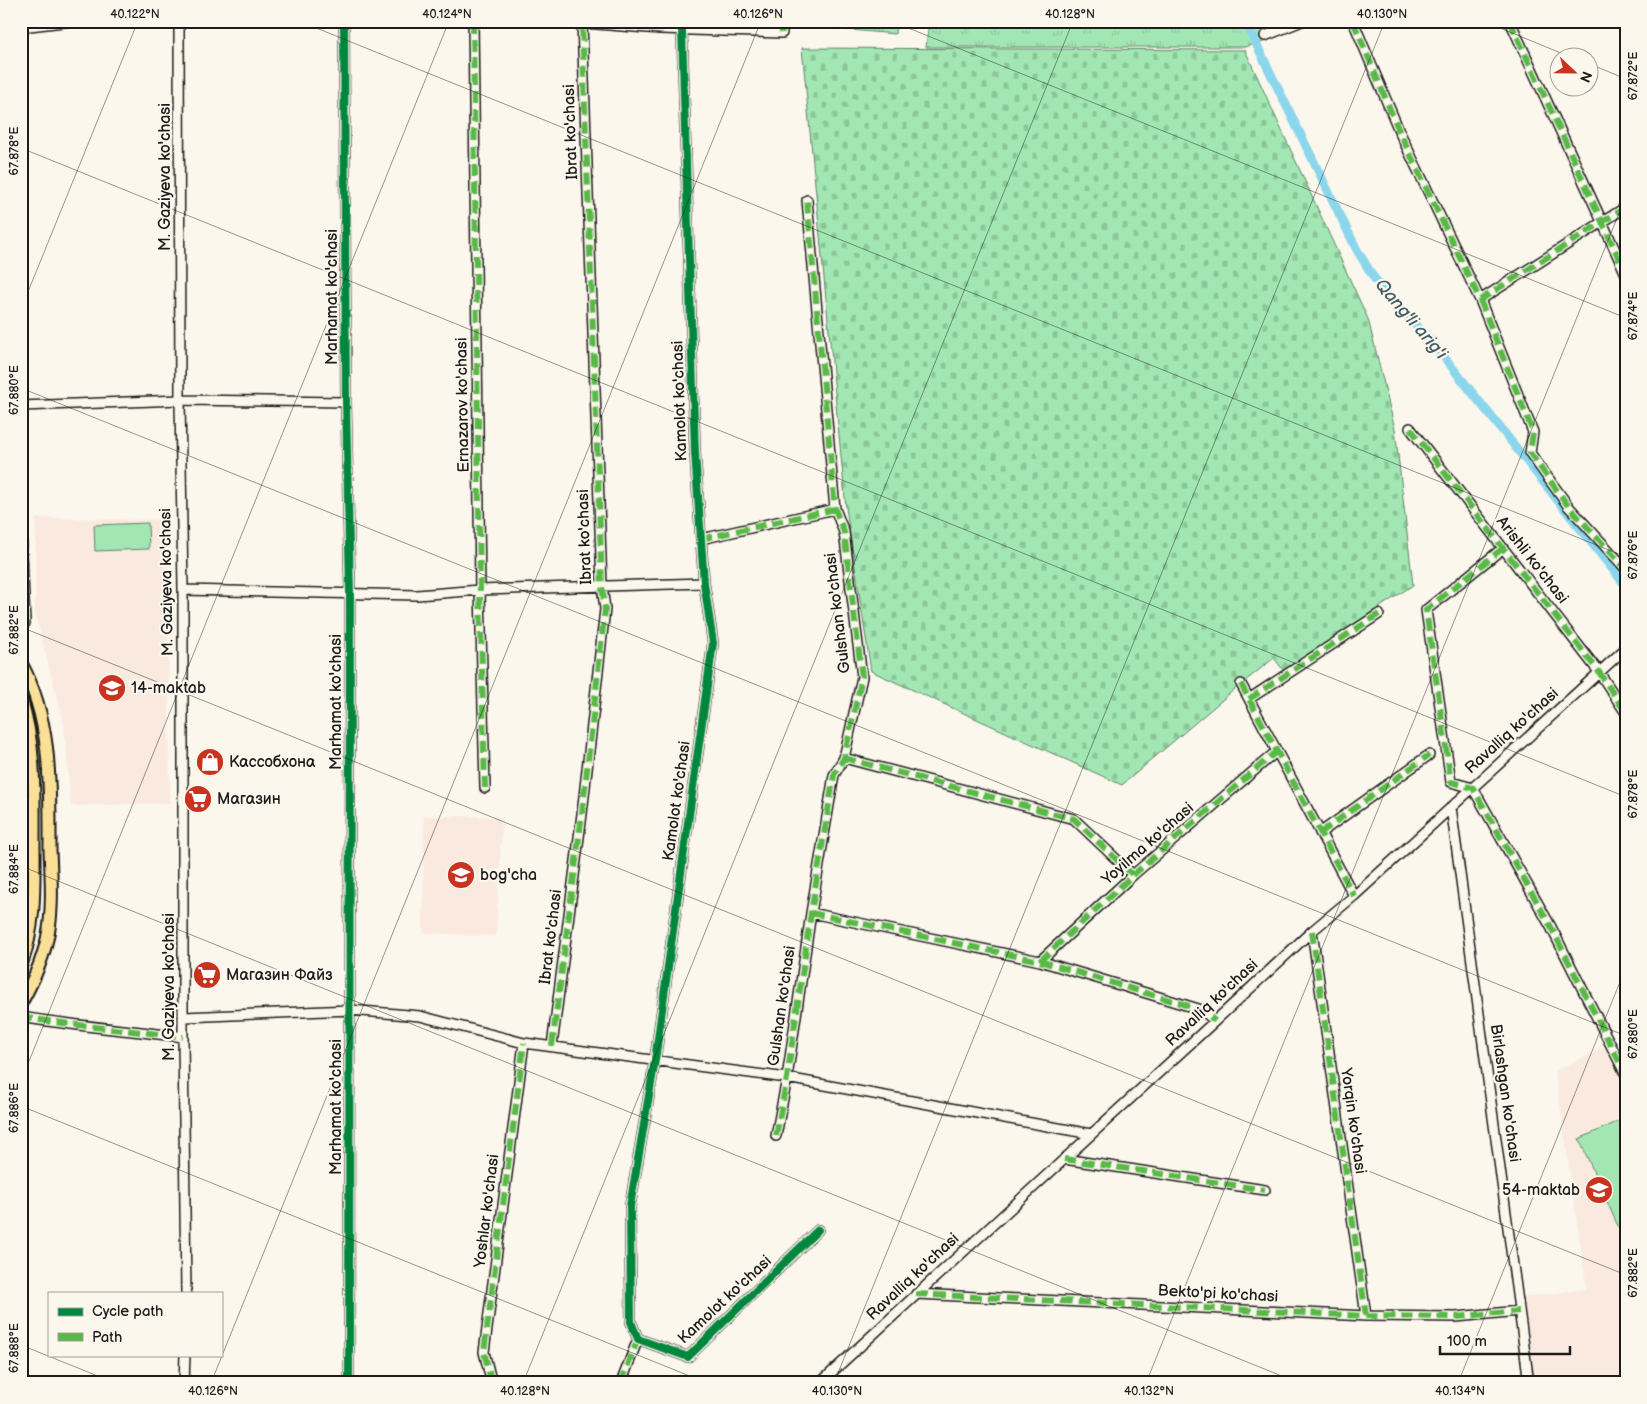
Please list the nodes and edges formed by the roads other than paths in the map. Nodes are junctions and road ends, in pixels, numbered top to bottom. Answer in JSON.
{"nodes":[{"id":1,"x":72,"y":21,"type":"edge"},
{"id":2,"x":179,"y":21,"type":"edge"},
{"id":3,"x":344,"y":21,"type":"edge"},
{"id":4,"x":473,"y":21,"type":"edge"},
{"id":5,"x":560,"y":21,"type":"edge"},
{"id":6,"x":781,"y":21,"type":"edge"},
{"id":7,"x":1302,"y":21,"type":"edge"},
{"id":8,"x":1353,"y":21,"type":"edge"},
{"id":9,"x":1510,"y":21,"type":"edge"},
{"id":10,"x":582,"y":23,"type":"junction"},
{"id":11,"x":660,"y":25,"type":"edge"},
{"id":12,"x":21,"y":27,"type":"edge"},
{"id":13,"x":682,"y":30,"type":"junction"},
{"id":14,"x":1266,"y":36,"type":"dead end"},
{"id":15,"x":807,"y":200,"type":"dead end"},
{"id":16,"x":1626,"y":207,"type":"edge"},
{"id":17,"x":1602,"y":223,"type":"junction"},
{"id":18,"x":1626,"y":274,"type":"edge"},
{"id":19,"x":1480,"y":300,"type":"junction"},
{"id":20,"x":180,"y":400,"type":"junction"},
{"id":21,"x":346,"y":402,"type":"junction"},
{"id":22,"x":21,"y":406,"type":"edge"},
{"id":23,"x":1410,"y":428,"type":"dead end"},
{"id":24,"x":835,"y":509,"type":"junction"},
{"id":25,"x":21,"y":527,"type":"edge"},
{"id":26,"x":701,"y":539,"type":"junction"},
{"id":27,"x":1503,"y":548,"type":"junction"},
{"id":28,"x":1626,"y":570,"type":"edge"},
{"id":29,"x":704,"y":583,"type":"junction"},
{"id":30,"x":602,"y":586,"type":"junction"},
{"id":31,"x":183,"y":590,"type":"junction"},
{"id":32,"x":480,"y":590,"type":"junction"},
{"id":33,"x":350,"y":593,"type":"junction"},
{"id":34,"x":1379,"y":614,"type":"dead end"},
{"id":35,"x":21,"y":629,"type":"edge"},
{"id":36,"x":1626,"y":648,"type":"edge"},
{"id":37,"x":21,"y":663,"type":"edge"},
{"id":38,"x":1599,"y":672,"type":"junction"},
{"id":39,"x":1241,"y":684,"type":"dead end"},
{"id":40,"x":21,"y":699,"type":"edge"},
{"id":41,"x":1249,"y":699,"type":"junction"},
{"id":42,"x":1626,"y":713,"type":"edge"},
{"id":43,"x":1276,"y":751,"type":"junction"},
{"id":44,"x":1429,"y":755,"type":"dead end"},
{"id":45,"x":844,"y":758,"type":"junction"},
{"id":46,"x":485,"y":788,"type":"dead end"},
{"id":47,"x":1473,"y":788,"type":"junction"},
{"id":48,"x":1451,"y":807,"type":"junction"},
{"id":49,"x":1320,"y":833,"type":"junction"},
{"id":50,"x":1133,"y":875,"type":"junction"},
{"id":51,"x":1354,"y":896,"type":"junction"},
{"id":52,"x":811,"y":913,"type":"junction"},
{"id":53,"x":1312,"y":930,"type":"junction"},
{"id":54,"x":1040,"y":961,"type":"junction"},
{"id":55,"x":21,"y":965,"type":"edge"},
{"id":56,"x":21,"y":1003,"type":"edge"},
{"id":57,"x":350,"y":1010,"type":"junction"},
{"id":58,"x":21,"y":1017,"type":"edge"},
{"id":59,"x":184,"y":1017,"type":"junction"},
{"id":60,"x":1215,"y":1021,"type":"junction"},
{"id":61,"x":183,"y":1037,"type":"junction"},
{"id":62,"x":524,"y":1042,"type":"junction"},
{"id":63,"x":552,"y":1046,"type":"junction"},
{"id":64,"x":655,"y":1060,"type":"junction"},
{"id":65,"x":1626,"y":1075,"type":"edge"},
{"id":66,"x":787,"y":1078,"type":"junction"},
{"id":67,"x":1091,"y":1134,"type":"junction"},
{"id":68,"x":776,"y":1136,"type":"dead end"},
{"id":69,"x":1064,"y":1159,"type":"junction"},
{"id":70,"x":1265,"y":1190,"type":"dead end"},
{"id":71,"x":818,"y":1230,"type":"dead end"},
{"id":72,"x":186,"y":1292,"type":"edge"},
{"id":73,"x":916,"y":1294,"type":"junction"},
{"id":74,"x":1519,"y":1311,"type":"junction"},
{"id":75,"x":1366,"y":1316,"type":"junction"},
{"id":76,"x":638,"y":1339,"type":"junction"},
{"id":77,"x":185,"y":1356,"type":"edge"},
{"id":78,"x":184,"y":1383,"type":"edge"},
{"id":79,"x":349,"y":1383,"type":"edge"},
{"id":80,"x":489,"y":1383,"type":"edge"},
{"id":81,"x":621,"y":1383,"type":"edge"},
{"id":82,"x":820,"y":1383,"type":"edge"},
{"id":83,"x":1529,"y":1383,"type":"edge"}],
"edges":[{"from":1,"to":12,"type":"street"},
{"from":2,"to":20,"type":"street","name":"M. Gaziyeva ko'chasi"},
{"from":3,"to":21,"type":"street","name":"Marhamat ko'chasi"},
{"from":4,"to":32,"type":"street","name":"Ernazarov ko'chasi"},
{"from":5,"to":10,"type":"street"},
{"from":6,"to":13,"type":"street"},
{"from":7,"to":14,"type":"street"},
{"from":8,"to":19,"type":"street"},
{"from":9,"to":17,"type":"street"},
{"from":10,"to":11,"type":"street"},
{"from":10,"to":30,"type":"street","name":"Ibrat ko'chasi"},
{"from":11,"to":13,"type":"street"},
{"from":13,"to":26,"type":"street","name":"Kamolot ko'chasi"},
{"from":15,"to":24,"type":"street","name":"Gulshan ko'chasi"},
{"from":16,"to":17,"type":"street"},
{"from":17,"to":18,"type":"street"},
{"from":17,"to":19,"type":"street"},
{"from":19,"to":28,"type":"street"},
{"from":20,"to":21,"type":"street"},
{"from":20,"to":22,"type":"street"},
{"from":20,"to":31,"type":"street","name":"M. Gaziyeva ko'chasi"},
{"from":21,"to":33,"type":"street","name":"Marhamat ko'chasi"},
{"from":23,"to":27,"type":"street","name":"Arishli ko'chasi"},
{"from":24,"to":26,"type":"street"},
{"from":24,"to":45,"type":"street","name":"Gulshan ko'chasi"},
{"from":25,"to":35,"type":"street"},
{"from":26,"to":29,"type":"street","name":"Kamolot ko'chasi"},
{"from":27,"to":38,"type":"street","name":"Arishli ko'chasi"},
{"from":27,"to":47,"type":"street"},
{"from":29,"to":30,"type":"street"},
{"from":29,"to":64,"type":"street","name":"Kamolot ko'chasi"},
{"from":30,"to":32,"type":"street"},
{"from":30,"to":63,"type":"street","name":"Ibrat ko'chasi"},
{"from":31,"to":33,"type":"street"},
{"from":31,"to":59,"type":"street","name":"M. Gaziyeva ko'chasi"},
{"from":32,"to":33,"type":"street"},
{"from":32,"to":46,"type":"street","name":"Ernazarov ko'chasi"},
{"from":33,"to":57,"type":"street","name":"Marhamat ko'chasi"},
{"from":34,"to":41,"type":"street"},
{"from":36,"to":38,"type":"street","name":"Ravalliq ko'chasi"},
{"from":37,"to":56,"type":"main road"},
{"from":38,"to":42,"type":"street","name":"Arishli ko'chasi"},
{"from":38,"to":47,"type":"street","name":"Ravalliq ko'chasi"},
{"from":39,"to":41,"type":"street"},
{"from":40,"to":55,"type":"main road"},
{"from":41,"to":43,"type":"street"},
{"from":43,"to":49,"type":"street"},
{"from":43,"to":50,"type":"street","name":"Yoyilma ko'chasi"},
{"from":44,"to":49,"type":"street"},
{"from":45,"to":50,"type":"street"},
{"from":45,"to":52,"type":"street","name":"Gulshan ko'chasi"},
{"from":47,"to":48,"type":"street","name":"Ravalliq ko'chasi"},
{"from":47,"to":65,"type":"street"},
{"from":48,"to":51,"type":"street","name":"Ravalliq ko'chasi"},
{"from":48,"to":74,"type":"street","name":"Birlashgan ko'chasi"},
{"from":49,"to":51,"type":"street"},
{"from":50,"to":54,"type":"street","name":"Yoyilma ko'chasi"},
{"from":51,"to":53,"type":"street","name":"Ravalliq ko'chasi"},
{"from":52,"to":54,"type":"street"},
{"from":52,"to":66,"type":"street","name":"Gulshan ko'chasi"},
{"from":53,"to":60,"type":"street","name":"Ravalliq ko'chasi"},
{"from":53,"to":75,"type":"street","name":"Yorqin ko'chasi"},
{"from":54,"to":60,"type":"street"},
{"from":57,"to":59,"type":"street"},
{"from":57,"to":62,"type":"street"},
{"from":57,"to":79,"type":"street","name":"Marhamat ko'chasi"},
{"from":58,"to":61,"type":"street"},
{"from":59,"to":61,"type":"street","name":"M. Gaziyeva ko'chasi"},
{"from":60,"to":67,"type":"street","name":"Ravalliq ko'chasi"},
{"from":61,"to":72,"type":"street","name":"M. Gaziyeva ko'chasi"},
{"from":62,"to":63,"type":"street"},
{"from":62,"to":80,"type":"street","name":"Yoshlar ko'chasi"},
{"from":63,"to":64,"type":"street"},
{"from":64,"to":66,"type":"street"},
{"from":64,"to":76,"type":"street","name":"Kamolot ko'chasi"},
{"from":66,"to":67,"type":"street"},
{"from":66,"to":68,"type":"street","name":"Gulshan ko'chasi"},
{"from":67,"to":69,"type":"street","name":"Ravalliq ko'chasi"},
{"from":69,"to":70,"type":"street"},
{"from":69,"to":73,"type":"street","name":"Ravalliq ko'chasi"},
{"from":71,"to":76,"type":"street","name":"Kamolot ko'chasi"},
{"from":73,"to":75,"type":"street","name":"Bekto'pi ko'chasi"},
{"from":73,"to":82,"type":"street","name":"Ravalliq ko'chasi"},
{"from":74,"to":75,"type":"street","name":"Bekto'pi ko'chasi"},
{"from":74,"to":83,"type":"street","name":"Birlashgan ko'chasi"},
{"from":76,"to":81,"type":"street"},
{"from":77,"to":78,"type":"street"}]}
